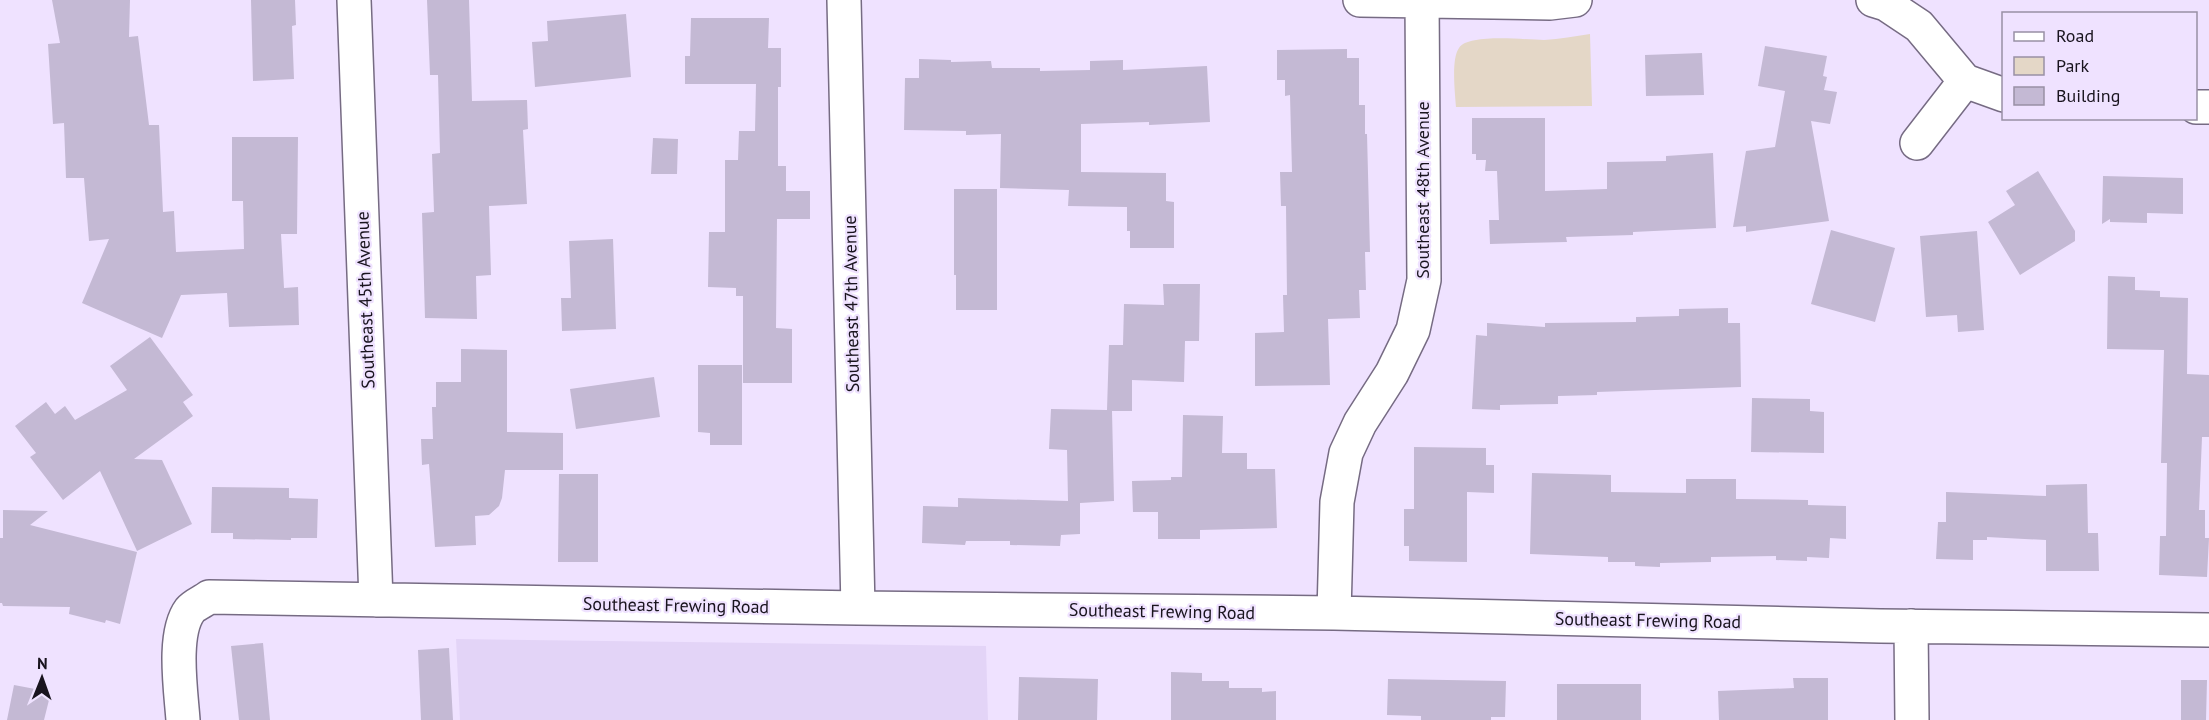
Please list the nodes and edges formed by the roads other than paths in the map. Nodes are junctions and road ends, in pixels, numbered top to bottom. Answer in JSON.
{"nodes":[{"id":1,"x":354,"y":0,"type":"edge"},
{"id":2,"x":844,"y":0,"type":"edge"},
{"id":3,"x":1360,"y":0,"type":"edge"},
{"id":4,"x":1422,"y":0,"type":"edge"},
{"id":5,"x":1575,"y":0,"type":"edge"},
{"id":6,"x":1873,"y":0,"type":"edge"},
{"id":7,"x":1965,"y":81,"type":"junction"},
{"id":8,"x":2002,"y":94,"type":"edge"},
{"id":9,"x":1917,"y":143,"type":"dead end"},
{"id":10,"x":376,"y":600,"type":"junction"},
{"id":11,"x":858,"y":608,"type":"junction"},
{"id":12,"x":1334,"y":613,"type":"junction"},
{"id":13,"x":1911,"y":626,"type":"junction"},
{"id":14,"x":2209,"y":630,"type":"edge"},
{"id":15,"x":183,"y":720,"type":"edge"},
{"id":16,"x":1912,"y":720,"type":"edge"}],
"edges":[{"from":1,"to":10,"type":"street","name":"Southeast 45th Avenue"},
{"from":2,"to":11,"type":"street","name":"Southeast 47th Avenue"},
{"from":3,"to":4,"type":"street"},
{"from":4,"to":5,"type":"street"},
{"from":4,"to":12,"type":"street","name":"Southeast 48th Avenue"},
{"from":6,"to":7,"type":"street"},
{"from":7,"to":8,"type":"street"},
{"from":7,"to":9,"type":"street"},
{"from":10,"to":11,"type":"street","name":"Southeast Frewing Road"},
{"from":10,"to":15,"type":"street","name":"Southeast Frewing Road"},
{"from":11,"to":12,"type":"street","name":"Southeast Frewing Road"},
{"from":12,"to":13,"type":"street","name":"Southeast Frewing Road"},
{"from":13,"to":14,"type":"street","name":"Southeast Frewing Road"},
{"from":13,"to":16,"type":"street"}]}
